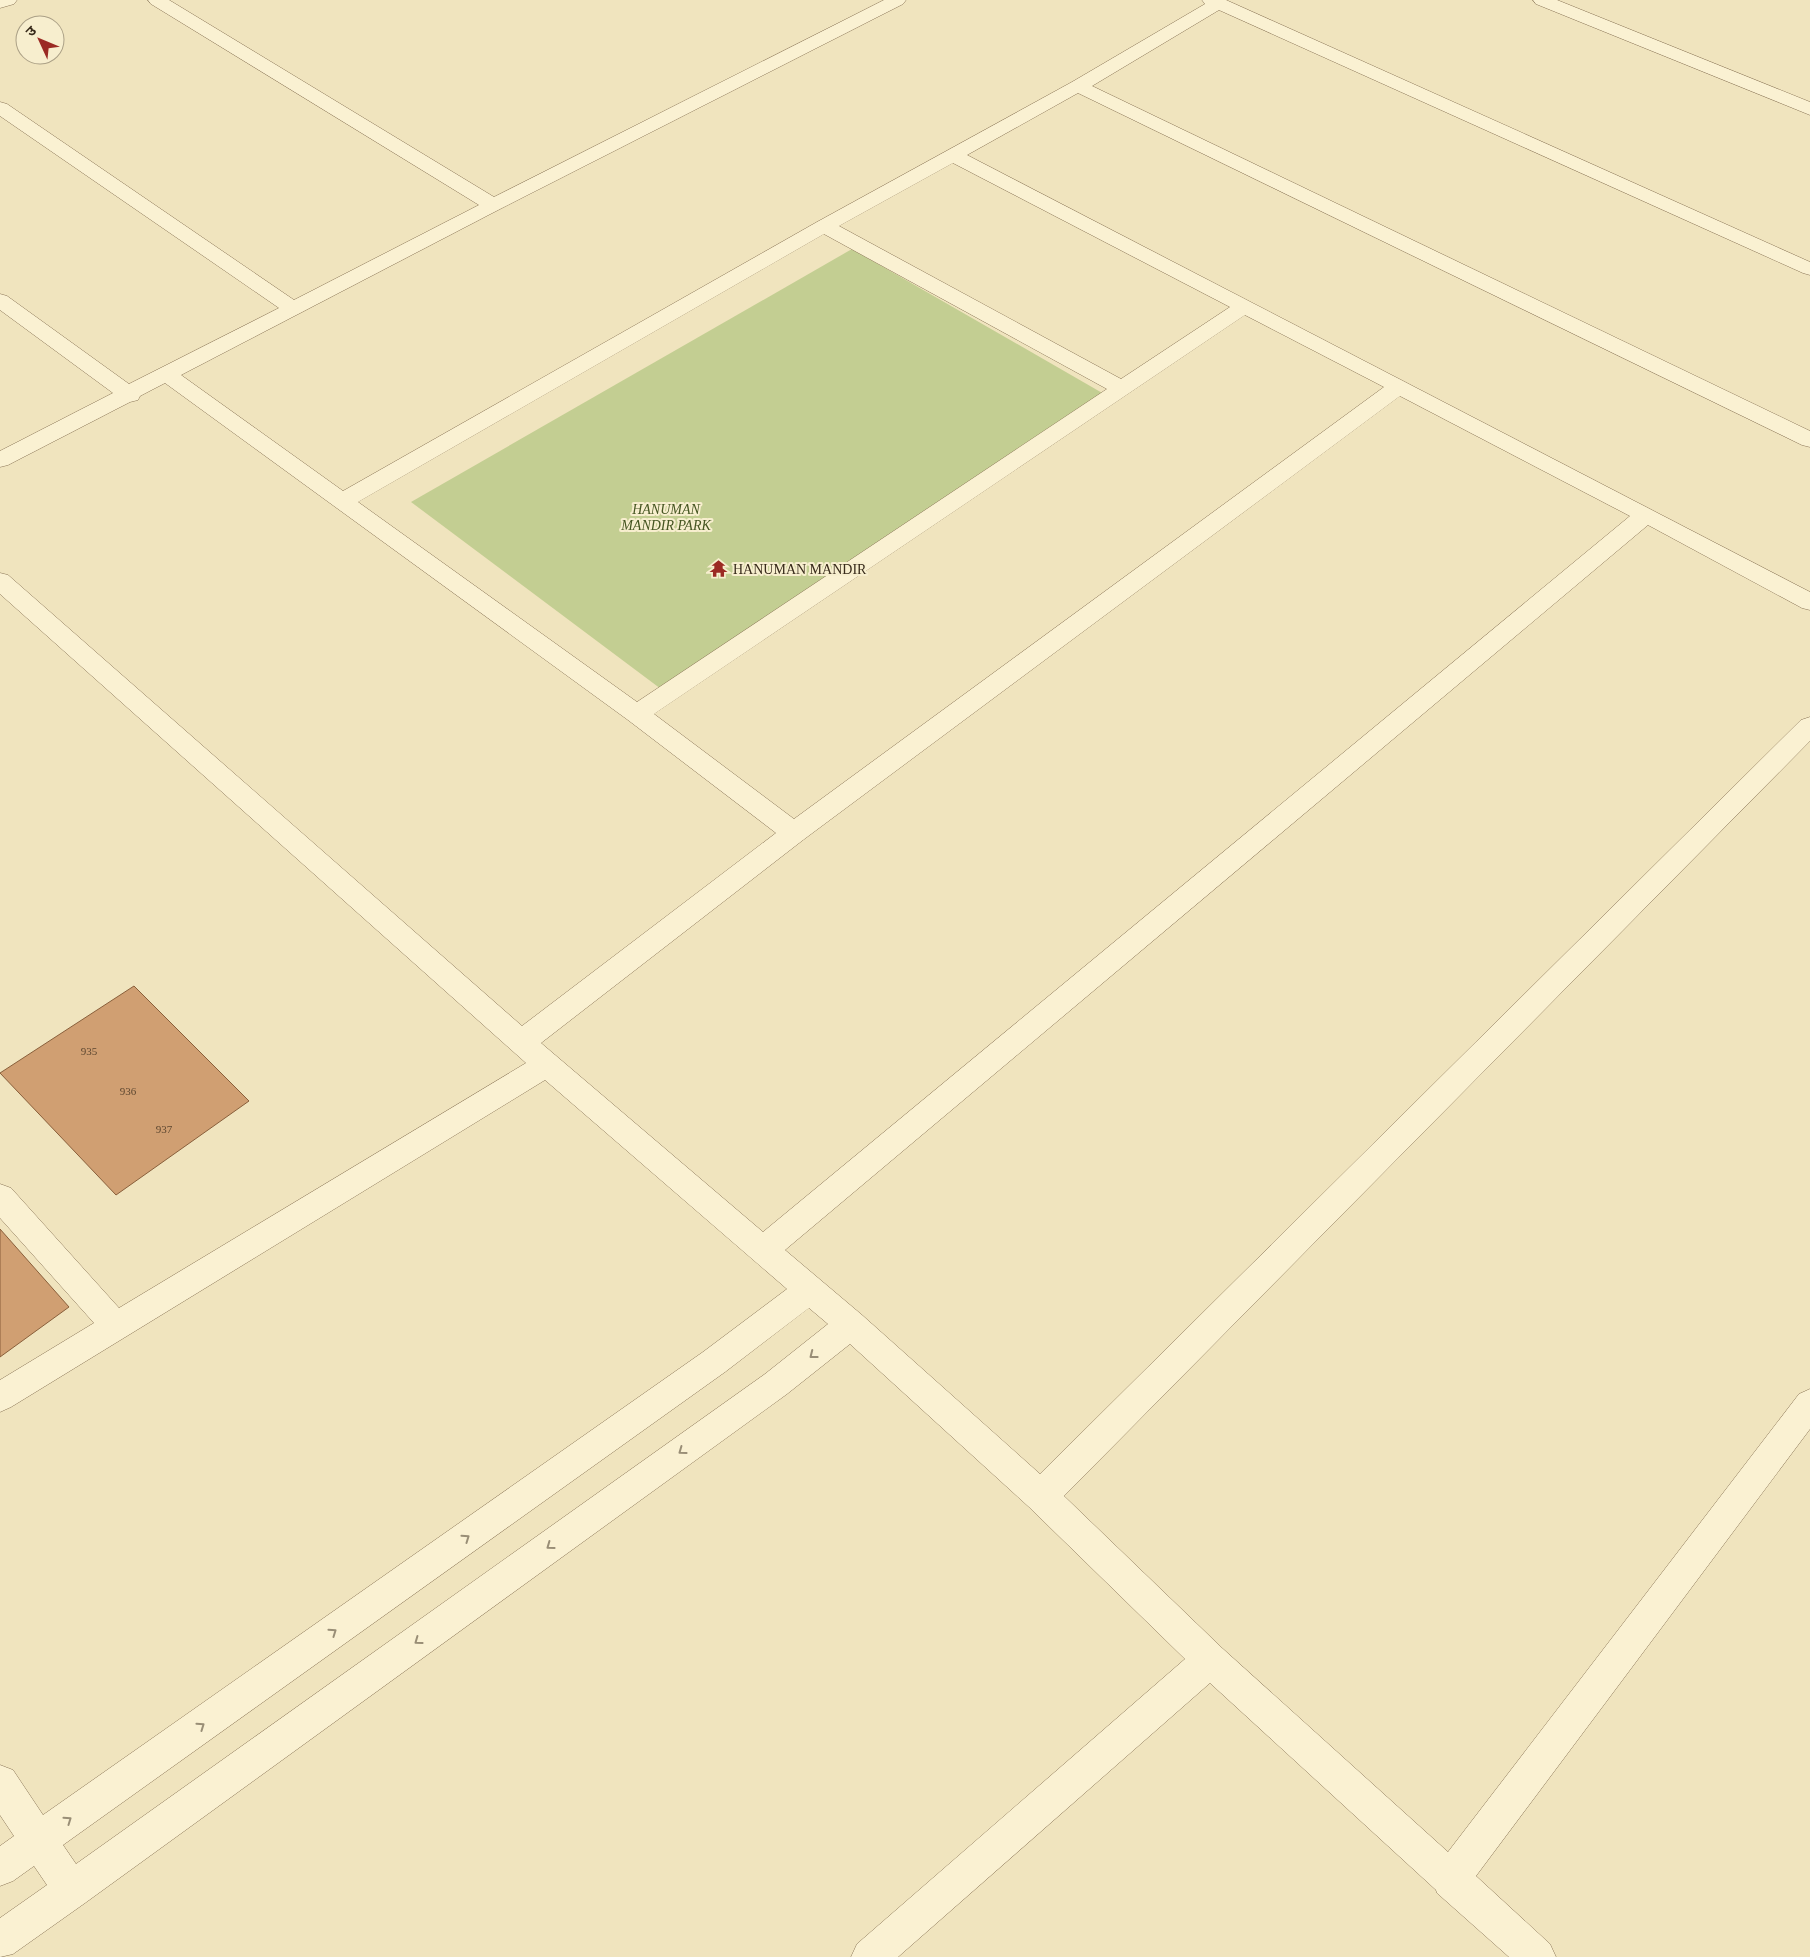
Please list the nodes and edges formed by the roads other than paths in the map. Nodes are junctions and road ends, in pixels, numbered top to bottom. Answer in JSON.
{"nodes":[{"id":1,"x":8,"y":0,"type":"edge"},
{"id":2,"x":156,"y":0,"type":"edge"},
{"id":3,"x":856,"y":0,"type":"edge"},
{"id":4,"x":897,"y":0,"type":"edge"},
{"id":5,"x":1542,"y":0,"type":"edge"},
{"id":6,"x":1215,"y":2,"type":"edge"},
{"id":7,"x":0,"y":3,"type":"edge"},
{"id":8,"x":877,"y":10,"type":"junction"},
{"id":9,"x":1078,"y":86,"type":"junction"},
{"id":10,"x":0,"y":108,"type":"edge"},
{"id":11,"x":1809,"y":108,"type":"edge"},
{"id":12,"x":953,"y":155,"type":"junction"},
{"id":13,"x":493,"y":205,"type":"junction"},
{"id":14,"x":824,"y":226,"type":"junction"},
{"id":15,"x":1810,"y":269,"type":"edge"},
{"id":16,"x":0,"y":300,"type":"edge"},
{"id":17,"x":1245,"y":306,"type":"junction"},
{"id":18,"x":293,"y":308,"type":"junction"},
{"id":19,"x":168,"y":375,"type":"junction"},
{"id":20,"x":1398,"y":387,"type":"junction"},
{"id":21,"x":1121,"y":388,"type":"junction"},
{"id":22,"x":130,"y":395,"type":"junction"},
{"id":23,"x":1810,"y":440,"type":"edge"},
{"id":24,"x":0,"y":460,"type":"edge"},
{"id":25,"x":341,"y":502,"type":"junction"},
{"id":26,"x":1646,"y":515,"type":"junction"},
{"id":27,"x":0,"y":581,"type":"edge"},
{"id":28,"x":1810,"y":602,"type":"edge"},
{"id":29,"x":637,"y":714,"type":"junction"},
{"id":30,"x":1810,"y":726,"type":"edge"},
{"id":31,"x":794,"y":833,"type":"junction"},
{"id":32,"x":522,"y":1042,"type":"junction"},
{"id":33,"x":547,"y":1065,"type":"junction"},
{"id":34,"x":0,"y":1198,"type":"edge"},
{"id":35,"x":764,"y":1249,"type":"junction"},
{"id":36,"x":810,"y":1290,"type":"junction"},
{"id":37,"x":851,"y":1324,"type":"junction"},
{"id":38,"x":116,"y":1326,"type":"junction"},
{"id":39,"x":0,"y":1398,"type":"edge"},
{"id":40,"x":1810,"y":1404,"type":"edge"},
{"id":41,"x":1041,"y":1496,"type":"junction"},
{"id":42,"x":1210,"y":1660,"type":"junction"},
{"id":43,"x":0,"y":1783,"type":"edge"},
{"id":44,"x":39,"y":1840,"type":"junction"},
{"id":45,"x":0,"y":1868,"type":"edge"},
{"id":46,"x":1450,"y":1880,"type":"junction"},
{"id":47,"x":72,"y":1890,"type":"junction"},
{"id":48,"x":0,"y":1941,"type":"edge"},
{"id":49,"x":870,"y":1957,"type":"edge"},
{"id":50,"x":1537,"y":1957,"type":"edge"}],
"edges":[{"from":1,"to":7,"type":"street"},
{"from":2,"to":13,"type":"street"},
{"from":3,"to":8,"type":"street"},
{"from":4,"to":8,"type":"street"},
{"from":5,"to":11,"type":"street"},
{"from":6,"to":9,"type":"street"},
{"from":6,"to":15,"type":"street"},
{"from":8,"to":13,"type":"street"},
{"from":9,"to":12,"type":"street"},
{"from":9,"to":23,"type":"street"},
{"from":10,"to":18,"type":"street"},
{"from":12,"to":14,"type":"street"},
{"from":12,"to":17,"type":"street"},
{"from":13,"to":18,"type":"street"},
{"from":14,"to":21,"type":"street"},
{"from":14,"to":25,"type":"street"},
{"from":16,"to":22,"type":"street"},
{"from":17,"to":20,"type":"street"},
{"from":17,"to":21,"type":"street"},
{"from":18,"to":19,"type":"street"},
{"from":19,"to":22,"type":"street"},
{"from":19,"to":25,"type":"street"},
{"from":20,"to":26,"type":"street"},
{"from":20,"to":31,"type":"street"},
{"from":21,"to":29,"type":"street"},
{"from":22,"to":24,"type":"street"},
{"from":25,"to":29,"type":"street"},
{"from":26,"to":28,"type":"street"},
{"from":26,"to":35,"type":"street"},
{"from":27,"to":32,"type":"street"},
{"from":29,"to":31,"type":"street"},
{"from":30,"to":41,"type":"street"},
{"from":31,"to":32,"type":"street"},
{"from":32,"to":33,"type":"street"},
{"from":33,"to":35,"type":"street"},
{"from":33,"to":38,"type":"street"},
{"from":34,"to":38,"type":"street"},
{"from":35,"to":36,"type":"street"},
{"from":36,"to":37,"type":"street"},
{"from":44,"to":36,"type":"street","one_way":true},
{"from":37,"to":41,"type":"street"},
{"from":37,"to":47,"type":"street","one_way":true},
{"from":38,"to":39,"type":"street"},
{"from":40,"to":46,"type":"street"},
{"from":41,"to":42,"type":"street"},
{"from":42,"to":46,"type":"street"},
{"from":42,"to":49,"type":"street"},
{"from":43,"to":44,"type":"street"},
{"from":44,"to":45,"type":"street"},
{"from":44,"to":47,"type":"street"},
{"from":46,"to":50,"type":"street"},
{"from":47,"to":48,"type":"street"}]}
